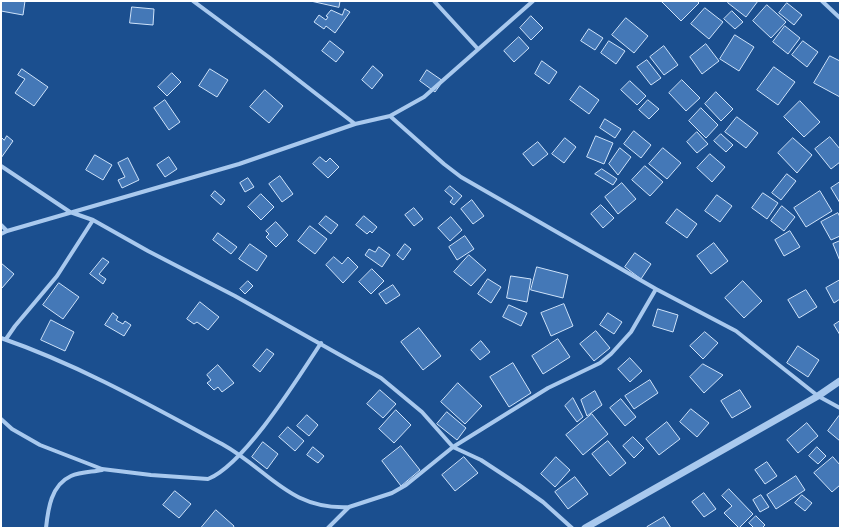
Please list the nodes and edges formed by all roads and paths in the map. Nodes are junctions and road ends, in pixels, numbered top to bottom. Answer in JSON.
{"nodes":[{"id":1,"x":193,"y":1,"type":"edge"},
{"id":2,"x":434,"y":1,"type":"edge"},
{"id":3,"x":533,"y":1,"type":"edge"},
{"id":4,"x":822,"y":1,"type":"edge"},
{"id":5,"x":840,"y":18,"type":"edge"},
{"id":6,"x":478,"y":49,"type":"junction"},
{"id":7,"x":390,"y":116,"type":"junction"},
{"id":8,"x":355,"y":124,"type":"junction"},
{"id":9,"x":1,"y":166,"type":"edge"},
{"id":10,"x":70,"y":212,"type":"junction"},
{"id":11,"x":92,"y":220,"type":"junction"},
{"id":12,"x":1,"y":225,"type":"edge"},
{"id":13,"x":6,"y":231,"type":"junction"},
{"id":14,"x":1,"y":234,"type":"edge"},
{"id":15,"x":656,"y":289,"type":"junction"},
{"id":16,"x":3,"y":338,"type":"edge"},
{"id":17,"x":321,"y":343,"type":"junction"},
{"id":18,"x":840,"y":381,"type":"edge"},
{"id":19,"x":818,"y":396,"type":"junction"},
{"id":20,"x":840,"y":408,"type":"edge"},
{"id":21,"x":1,"y":419,"type":"edge"},
{"id":22,"x":453,"y":447,"type":"junction"},
{"id":23,"x":241,"y":454,"type":"junction"},
{"id":24,"x":102,"y":469,"type":"junction"},
{"id":25,"x":349,"y":507,"type":"junction"},
{"id":26,"x":46,"y":528,"type":"edge"},
{"id":27,"x":328,"y":528,"type":"edge"},
{"id":28,"x":572,"y":528,"type":"edge"},
{"id":29,"x":585,"y":528,"type":"edge"}],
"edges":[{"from":1,"to":8,"type":"street"},
{"from":2,"to":6,"type":"street"},
{"from":3,"to":6,"type":"street"},
{"from":4,"to":5,"type":"street"},
{"from":6,"to":7,"type":"street"},
{"from":7,"to":8,"type":"street"},
{"from":7,"to":15,"type":"street"},
{"from":8,"to":10,"type":"street"},
{"from":9,"to":10,"type":"street"},
{"from":10,"to":11,"type":"street"},
{"from":10,"to":13,"type":"street"},
{"from":11,"to":16,"type":"street"},
{"from":11,"to":17,"type":"street"},
{"from":12,"to":13,"type":"street"},
{"from":13,"to":14,"type":"street"},
{"from":15,"to":19,"type":"street"},
{"from":15,"to":22,"type":"street"},
{"from":16,"to":23,"type":"street"},
{"from":17,"to":22,"type":"street"},
{"from":17,"to":23,"type":"street"},
{"from":18,"to":19,"type":"street"},
{"from":19,"to":20,"type":"street"},
{"from":19,"to":29,"type":"street"},
{"from":21,"to":24,"type":"street"},
{"from":22,"to":25,"type":"street"},
{"from":22,"to":28,"type":"street"},
{"from":23,"to":24,"type":"street"},
{"from":23,"to":25,"type":"street"},
{"from":24,"to":26,"type":"street"},
{"from":25,"to":27,"type":"street"}]}
